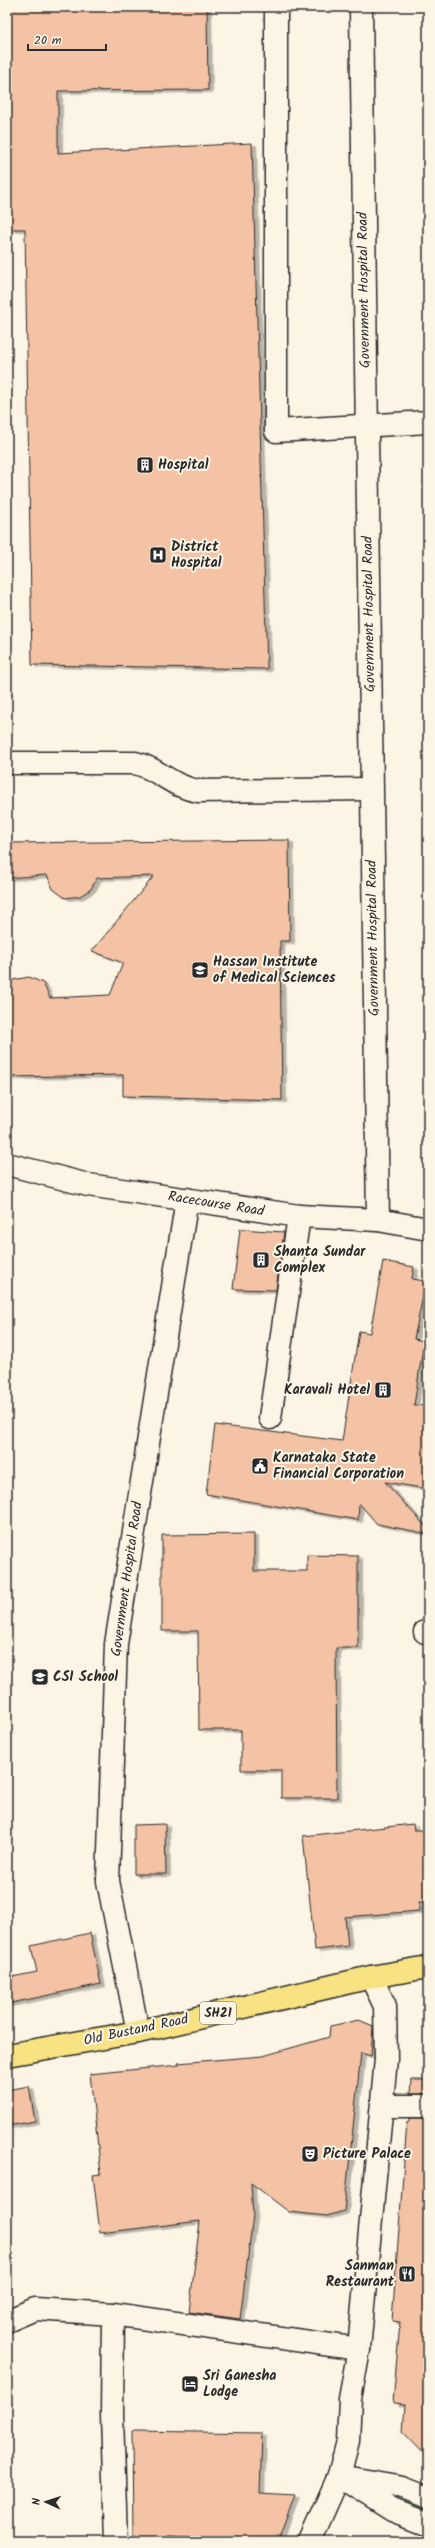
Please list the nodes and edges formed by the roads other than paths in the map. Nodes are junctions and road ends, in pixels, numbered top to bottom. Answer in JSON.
{"nodes":[{"id":1,"x":276,"y":7,"type":"edge"},
{"id":2,"x":361,"y":7,"type":"edge"},
{"id":3,"x":428,"y":422,"type":"edge"},
{"id":4,"x":370,"y":424,"type":"junction"},
{"id":5,"x":7,"y":763,"type":"edge"},
{"id":6,"x":371,"y":789,"type":"junction"},
{"id":7,"x":7,"y":1164,"type":"edge"},
{"id":8,"x":187,"y":1200,"type":"junction"},
{"id":9,"x":299,"y":1216,"type":"junction"},
{"id":10,"x":378,"y":1220,"type":"junction"},
{"id":11,"x":428,"y":1229,"type":"edge"},
{"id":12,"x":270,"y":1418,"type":"dead end"},
{"id":13,"x":428,"y":1967,"type":"edge"},
{"id":14,"x":371,"y":1976,"type":"junction"},
{"id":15,"x":138,"y":2032,"type":"junction"},
{"id":16,"x":7,"y":2055,"type":"edge"},
{"id":17,"x":383,"y":2106,"type":"junction"},
{"id":18,"x":428,"y":2106,"type":"edge"},
{"id":19,"x":113,"y":2314,"type":"junction"},
{"id":20,"x":7,"y":2322,"type":"edge"},
{"id":21,"x":359,"y":2349,"type":"junction"},
{"id":22,"x":339,"y":2476,"type":"junction"},
{"id":23,"x":428,"y":2497,"type":"edge"},
{"id":24,"x":428,"y":2524,"type":"edge"},
{"id":25,"x":116,"y":2541,"type":"edge"},
{"id":26,"x":310,"y":2541,"type":"edge"}],
"edges":[{"from":1,"to":4,"type":"street"},
{"from":2,"to":4,"type":"street","name":"Government Hospital Road"},
{"from":3,"to":4,"type":"street"},
{"from":4,"to":6,"type":"street","name":"Government Hospital Road"},
{"from":5,"to":6,"type":"street"},
{"from":6,"to":10,"type":"street","name":"Government Hospital Road"},
{"from":7,"to":8,"type":"street","name":"Racecourse Road"},
{"from":8,"to":9,"type":"street","name":"Racecourse Road"},
{"from":8,"to":15,"type":"street","name":"Government Hospital Road"},
{"from":9,"to":10,"type":"street","name":"Racecourse Road"},
{"from":9,"to":12,"type":"street"},
{"from":10,"to":11,"type":"street","name":"Racecourse Road"},
{"from":13,"to":14,"type":"main road","name":"Old Bustand Road","number":"SH21"},
{"from":14,"to":15,"type":"main road","name":"Old Bustand Road","number":"SH21"},
{"from":14,"to":17,"type":"street"},
{"from":15,"to":16,"type":"main road","name":"Old Bustand Road","number":"SH21"},
{"from":17,"to":18,"type":"street"},
{"from":17,"to":21,"type":"street"},
{"from":19,"to":20,"type":"street"},
{"from":19,"to":21,"type":"street"},
{"from":19,"to":25,"type":"street"},
{"from":21,"to":22,"type":"street"},
{"from":22,"to":23,"type":"street"},
{"from":22,"to":24,"type":"street"},
{"from":22,"to":26,"type":"street"}]}
